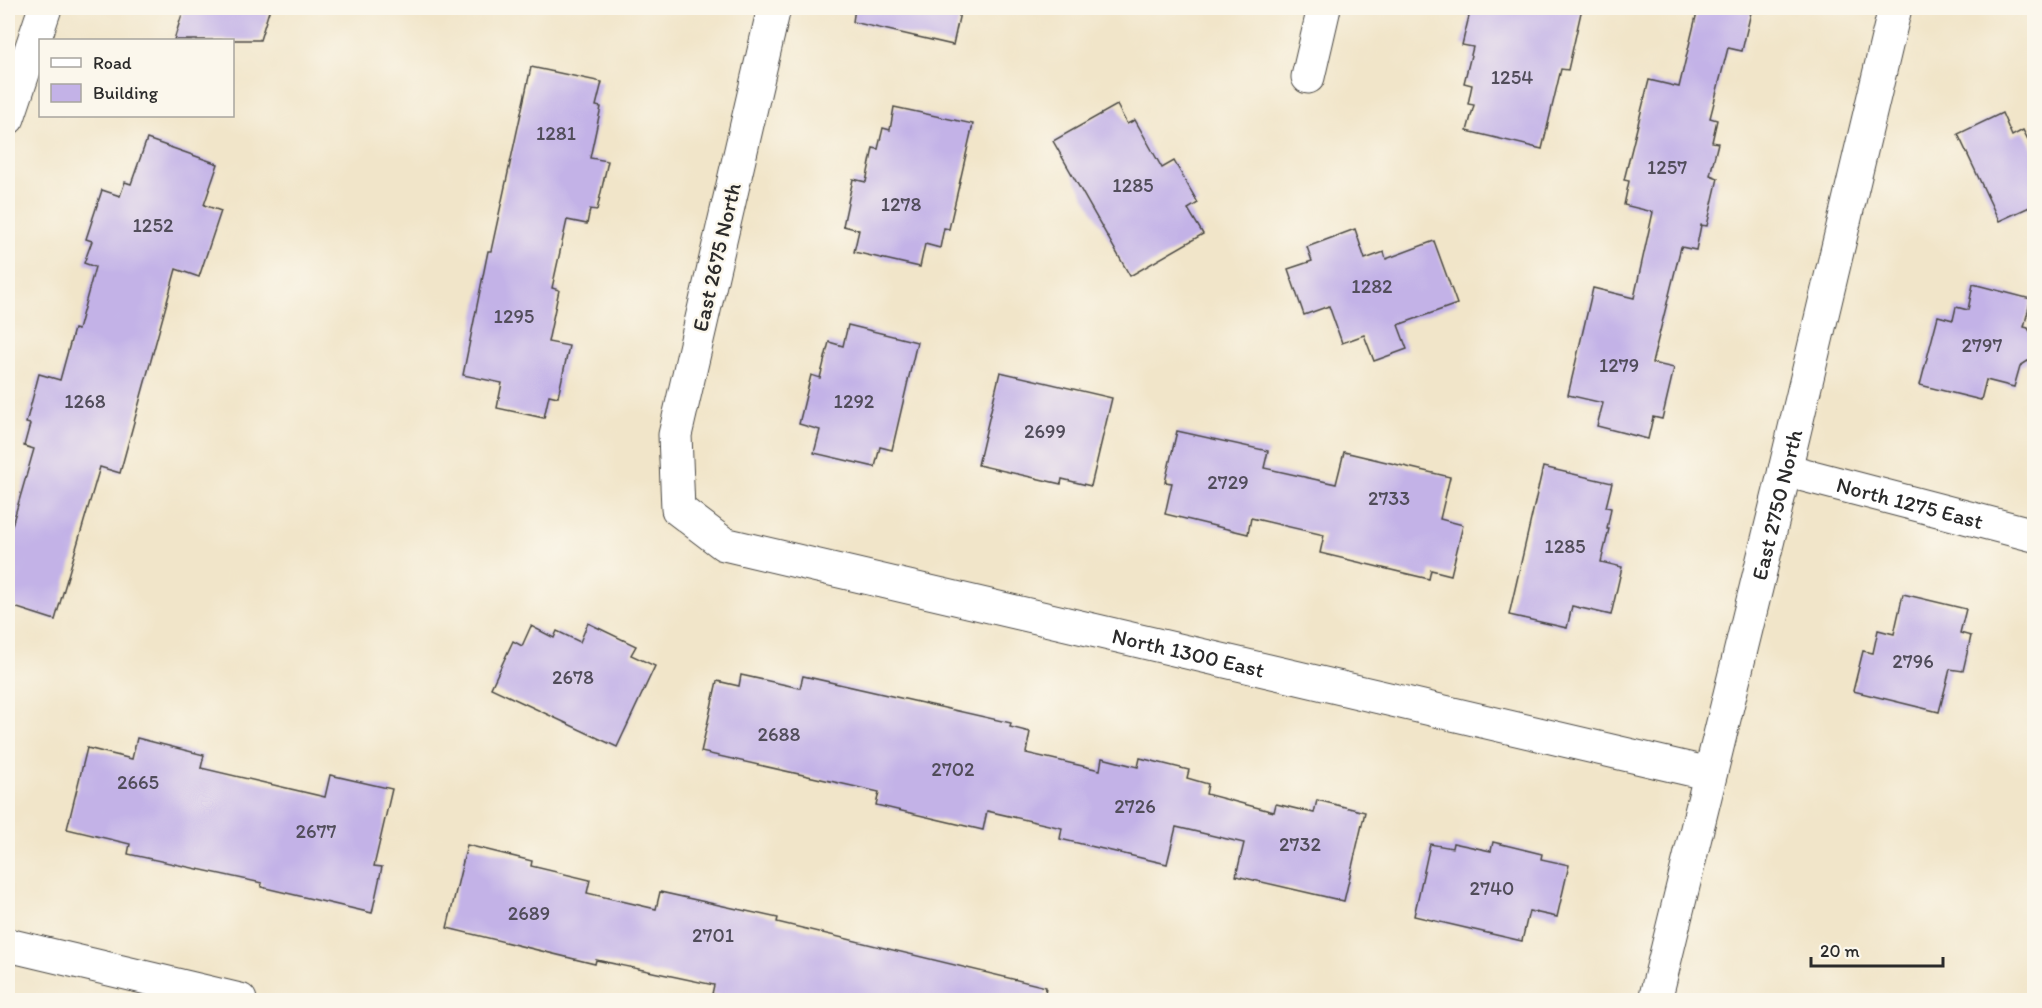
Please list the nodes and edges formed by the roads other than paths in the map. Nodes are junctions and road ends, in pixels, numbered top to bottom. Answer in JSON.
{"nodes":[{"id":1,"x":45,"y":8,"type":"edge"},
{"id":2,"x":774,"y":8,"type":"edge"},
{"id":3,"x":1324,"y":8,"type":"edge"},
{"id":4,"x":1894,"y":8,"type":"edge"},
{"id":5,"x":1308,"y":77,"type":"dead end"},
{"id":6,"x":8,"y":118,"type":"edge"},
{"id":7,"x":1785,"y":470,"type":"junction"},
{"id":8,"x":678,"y":509,"type":"joint"},
{"id":9,"x":2034,"y":535,"type":"edge"},
{"id":10,"x":1710,"y":774,"type":"junction"},
{"id":11,"x":8,"y":945,"type":"edge"},
{"id":12,"x":240,"y":1000,"type":"edge"},
{"id":13,"x":1655,"y":1000,"type":"edge"}],
"edges":[{"from":1,"to":6,"type":"street"},
{"from":2,"to":8,"type":"street","name":"East 2675 North"},
{"from":3,"to":5,"type":"street"},
{"from":4,"to":7,"type":"street","name":"East 2750 North"},
{"from":7,"to":9,"type":"street","name":"North 1275 East"},
{"from":7,"to":10,"type":"street","name":"East 2750 North"},
{"from":8,"to":10,"type":"street","name":"North 1300 East"},
{"from":10,"to":13,"type":"street","name":"East 2750 North"},
{"from":11,"to":12,"type":"street"}]}
